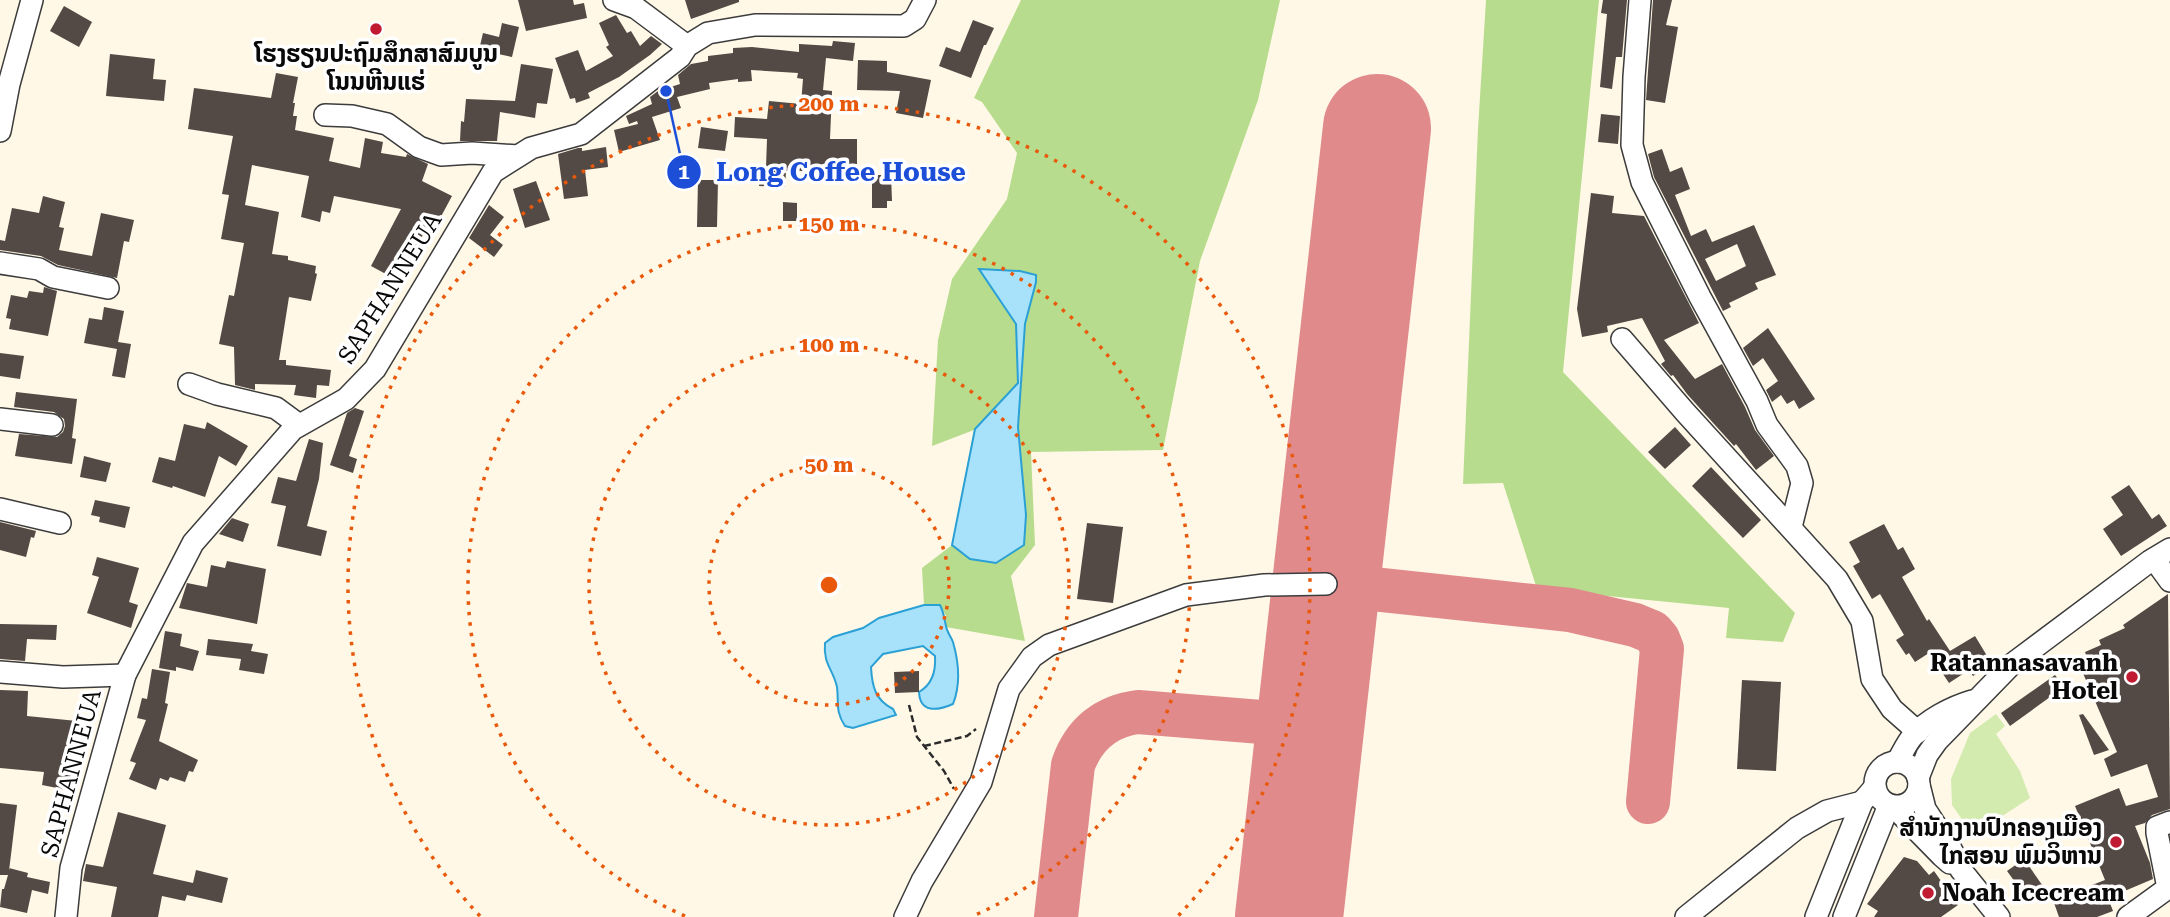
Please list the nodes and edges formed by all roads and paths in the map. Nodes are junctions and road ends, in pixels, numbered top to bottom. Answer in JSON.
{"nodes":[{"id":1,"x":32,"y":0,"type":"edge"},
{"id":2,"x":614,"y":0,"type":"edge"},
{"id":3,"x":925,"y":0,"type":"edge"},
{"id":4,"x":1640,"y":0,"type":"edge"},
{"id":5,"x":687,"y":47,"type":"junction"},
{"id":6,"x":5,"y":83,"type":"edge"},
{"id":7,"x":325,"y":116,"type":"dead end"},
{"id":8,"x":0,"y":131,"type":"edge"},
{"id":9,"x":518,"y":156,"type":"junction"},
{"id":10,"x":0,"y":263,"type":"edge"},
{"id":11,"x":108,"y":288,"type":"dead end"},
{"id":12,"x":1622,"y":339,"type":"dead end"},
{"id":13,"x":189,"y":384,"type":"dead end"},
{"id":14,"x":0,"y":419,"type":"edge"},
{"id":15,"x":52,"y":425,"type":"dead end"},
{"id":16,"x":299,"y":425,"type":"junction"},
{"id":17,"x":0,"y":509,"type":"edge"},
{"id":18,"x":60,"y":523,"type":"dead end"},
{"id":19,"x":1791,"y":527,"type":"junction"},
{"id":20,"x":2165,"y":555,"type":"edge"},
{"id":21,"x":2170,"y":581,"type":"edge"},
{"id":22,"x":1326,"y":584,"type":"dead end"},
{"id":23,"x":0,"y":672,"type":"edge"},
{"id":24,"x":125,"y":675,"type":"junction"},
{"id":25,"x":1977,"y":700,"type":"junction"},
{"id":26,"x":909,"y":705,"type":"dead end"},
{"id":27,"x":979,"y":727,"type":"dead end"},
{"id":28,"x":1918,"y":732,"type":"junction"},
{"id":29,"x":924,"y":746,"type":"junction"},
{"id":30,"x":1897,"y":762,"type":"junction"},
{"id":31,"x":1918,"y":781,"type":"junction"},
{"id":32,"x":1868,"y":794,"type":"junction"},
{"id":33,"x":955,"y":795,"type":"dead end"},
{"id":34,"x":1891,"y":806,"type":"junction"},
{"id":35,"x":2170,"y":822,"type":"edge"},
{"id":36,"x":1961,"y":870,"type":"junction"},
{"id":37,"x":66,"y":917,"type":"edge"},
{"id":38,"x":905,"y":917,"type":"edge"},
{"id":39,"x":1686,"y":917,"type":"edge"},
{"id":40,"x":1816,"y":917,"type":"edge"},
{"id":41,"x":1844,"y":917,"type":"edge"},
{"id":42,"x":1999,"y":917,"type":"edge"},
{"id":43,"x":2128,"y":917,"type":"edge"}],
"edges":[{"from":1,"to":6,"type":"street"},
{"from":2,"to":5,"type":"street"},
{"from":3,"to":5,"type":"street","name":"SAPHANNEUA"},
{"from":4,"to":19,"type":"street"},
{"from":5,"to":9,"type":"street","name":"SAPHANNEUA"},
{"from":6,"to":8,"type":"street"},
{"from":7,"to":9,"type":"street"},
{"from":9,"to":16,"type":"street","name":"SAPHANNEUA"},
{"from":10,"to":11,"type":"street"},
{"from":12,"to":19,"type":"street"},
{"from":13,"to":16,"type":"street"},
{"from":14,"to":15,"type":"street"},
{"from":16,"to":24,"type":"street","name":"SAPHANNEUA"},
{"from":17,"to":18,"type":"street"},
{"from":19,"to":28,"type":"street"},
{"from":20,"to":21,"type":"street"},
{"from":20,"to":25,"type":"street"},
{"from":22,"to":38,"type":"street"},
{"from":23,"to":24,"type":"street"},
{"from":24,"to":37,"type":"street","name":"SAPHANNEUA"},
{"from":25,"to":28,"type":"street"},
{"from":25,"to":31,"type":"street"},
{"from":26,"to":29,"type":"path"},
{"from":27,"to":29,"type":"path"},
{"from":28,"to":30,"type":"street"},
{"from":29,"to":33,"type":"path"},
{"from":30,"to":31,"type":"street"},
{"from":30,"to":32,"type":"street"},
{"from":31,"to":34,"type":"street"},
{"from":31,"to":36,"type":"street"},
{"from":32,"to":34,"type":"street"},
{"from":32,"to":39,"type":"street"},
{"from":32,"to":40,"type":"street"},
{"from":34,"to":36,"type":"street"},
{"from":34,"to":41,"type":"street"},
{"from":35,"to":43,"type":"street"},
{"from":36,"to":42,"type":"street"}]}
